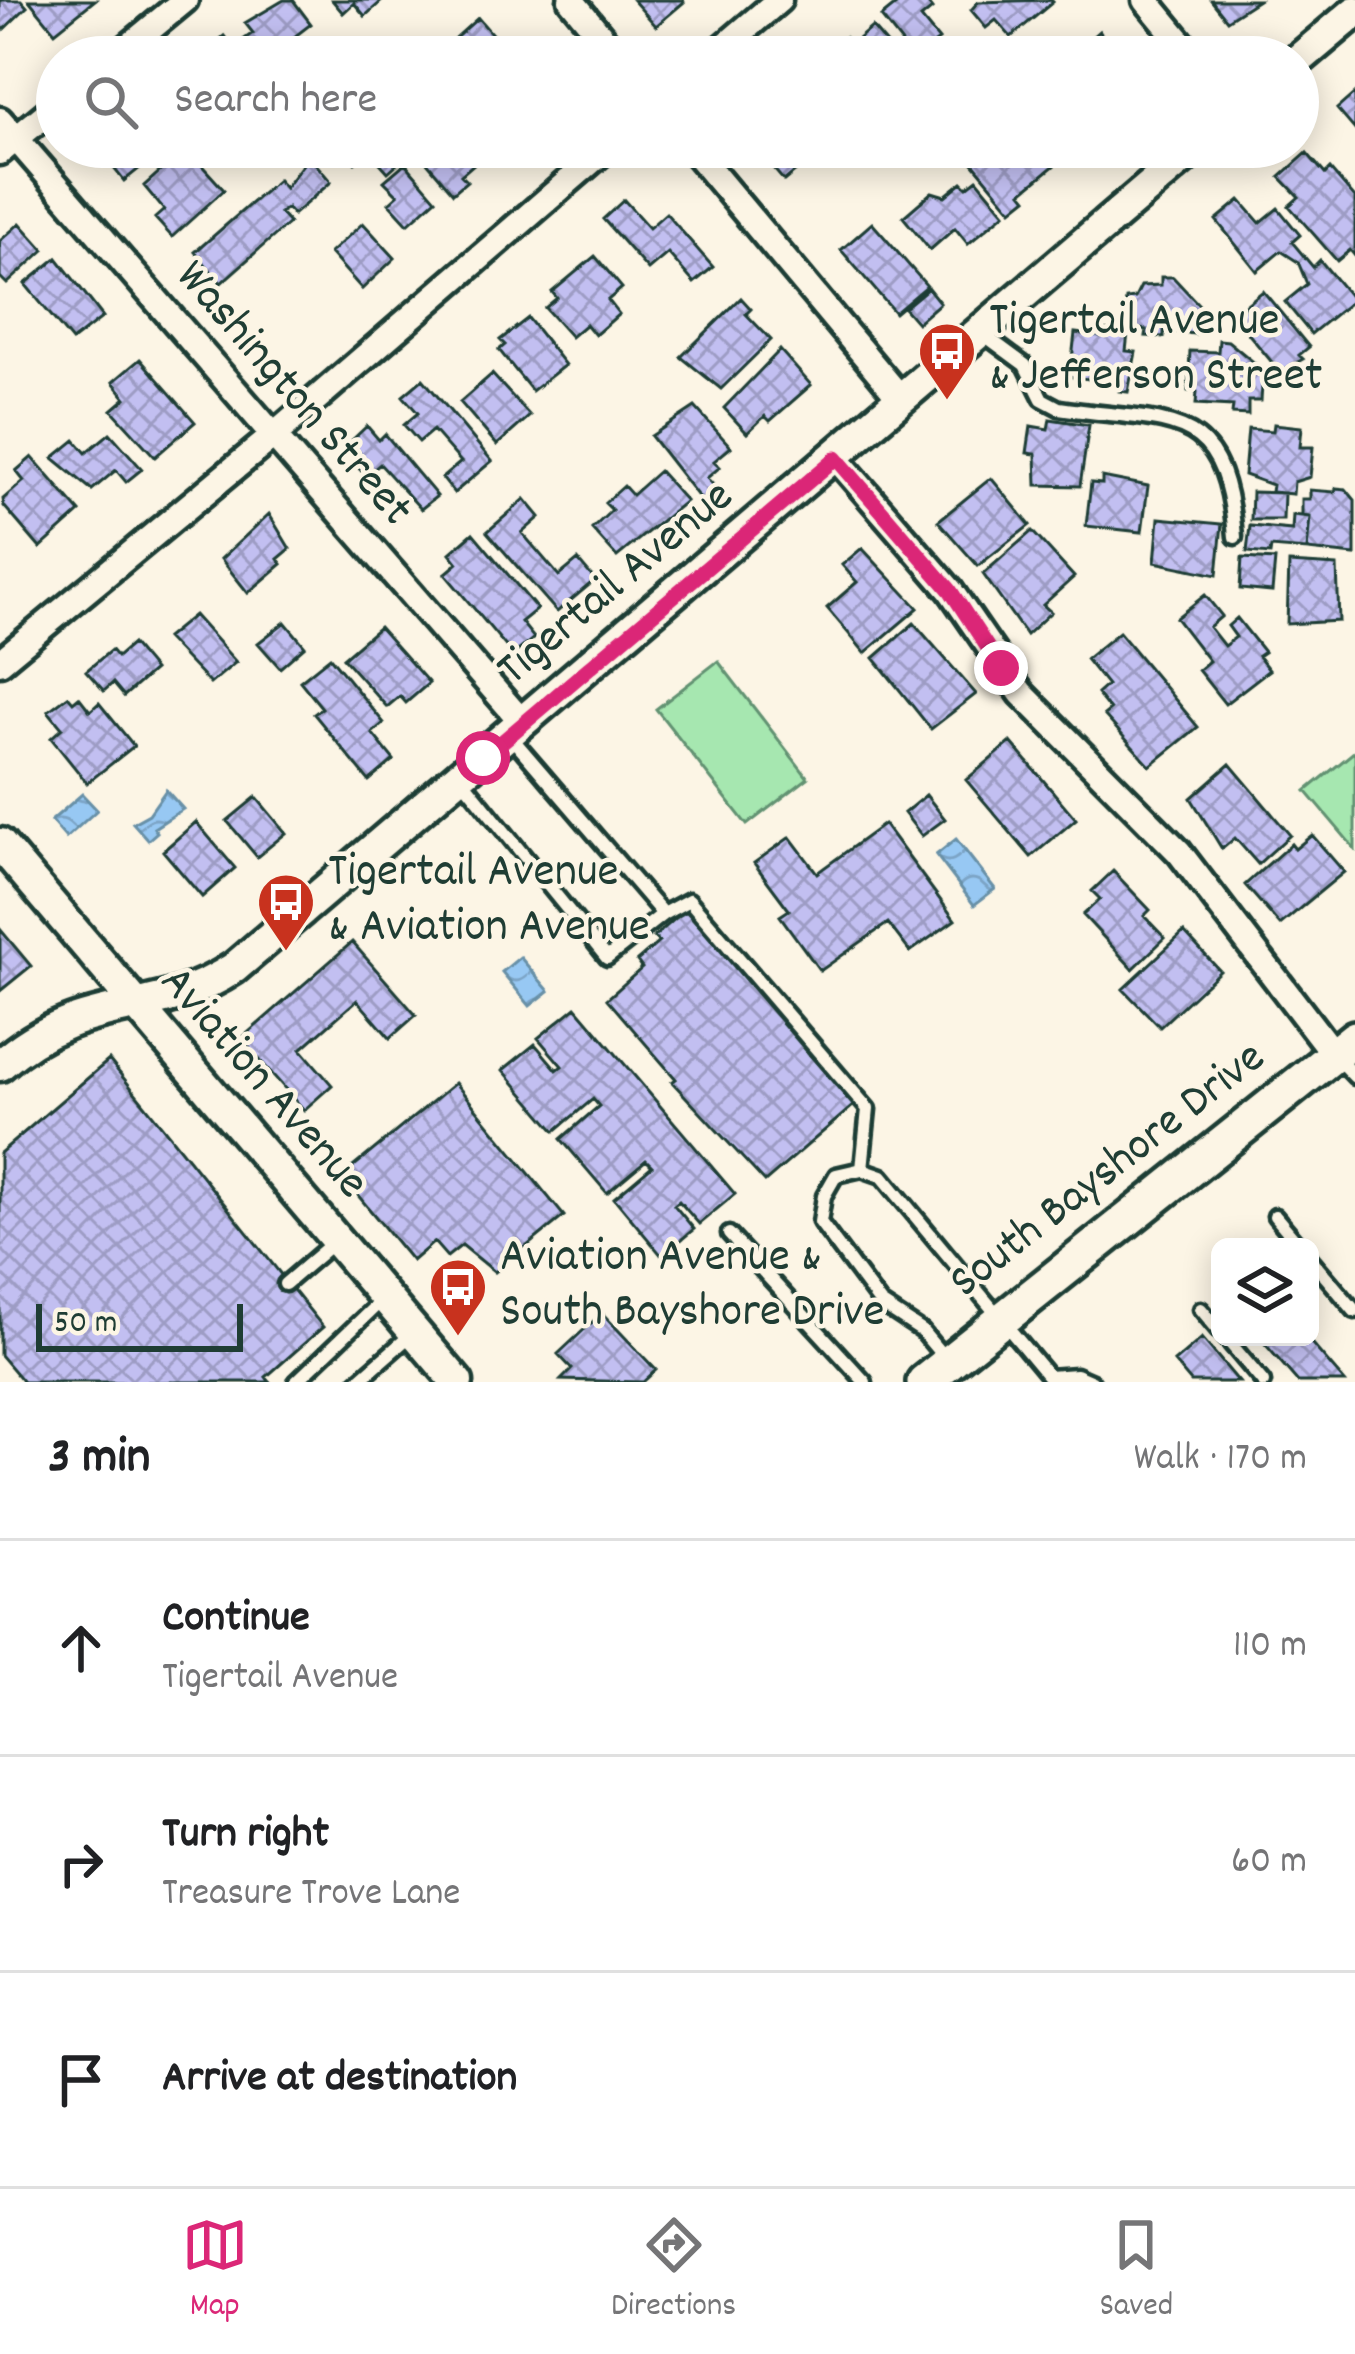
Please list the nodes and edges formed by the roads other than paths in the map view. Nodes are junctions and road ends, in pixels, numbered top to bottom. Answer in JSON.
{"nodes":[{"id":1,"x":185,"y":0,"type":"edge"},
{"id":2,"x":571,"y":0,"type":"edge"},
{"id":3,"x":779,"y":0,"type":"edge"},
{"id":4,"x":1146,"y":0,"type":"edge"},
{"id":5,"x":1355,"y":12,"type":"edge"},
{"id":6,"x":141,"y":36,"type":"edge"},
{"id":7,"x":601,"y":36,"type":"edge"},
{"id":8,"x":737,"y":36,"type":"edge"},
{"id":9,"x":1176,"y":36,"type":"edge"},
{"id":10,"x":1319,"y":42,"type":"edge"},
{"id":11,"x":36,"y":118,"type":"edge"},
{"id":12,"x":5,"y":137,"type":"edge"},
{"id":13,"x":584,"y":168,"type":"edge"},
{"id":14,"x":709,"y":168,"type":"edge"},
{"id":15,"x":1172,"y":168,"type":"edge"},
{"id":16,"x":982,"y":333,"type":"junction"},
{"id":17,"x":902,"y":400,"type":"junction"},
{"id":18,"x":272,"y":437,"type":"junction"},
{"id":19,"x":836,"y":458,"type":"junction"},
{"id":20,"x":1235,"y":537,"type":"dead end"},
{"id":21,"x":0,"y":662,"type":"edge"},
{"id":22,"x":517,"y":729,"type":"junction"},
{"id":23,"x":460,"y":778,"type":"junction"},
{"id":24,"x":0,"y":844,"type":"edge"},
{"id":25,"x":663,"y":914,"type":"junction"},
{"id":26,"x":133,"y":1003,"type":"junction"},
{"id":27,"x":1348,"y":1057,"type":"edge"},
{"id":28,"x":0,"y":1065,"type":"edge"},
{"id":29,"x":862,"y":1169,"type":"junction"},
{"id":30,"x":1275,"y":1216,"type":"dead end"},
{"id":31,"x":729,"y":1234,"type":"dead end"},
{"id":32,"x":1293,"y":1238,"type":"edge"},
{"id":33,"x":336,"y":1240,"type":"junction"},
{"id":34,"x":1319,"y":1269,"type":"edge"},
{"id":35,"x":285,"y":1284,"type":"dead end"},
{"id":36,"x":385,"y":1297,"type":"junction"},
{"id":37,"x":1201,"y":1310,"type":"dead end"},
{"id":38,"x":1355,"y":1311,"type":"edge"},
{"id":39,"x":999,"y":1319,"type":"junction"},
{"id":40,"x":1211,"y":1321,"type":"edge"},
{"id":41,"x":414,"y":1332,"type":"junction"},
{"id":42,"x":1232,"y":1346,"type":"edge"},
{"id":43,"x":936,"y":1372,"type":"edge"},
{"id":44,"x":444,"y":1378,"type":"edge"},
{"id":45,"x":1048,"y":1380,"type":"edge"},
{"id":46,"x":296,"y":1382,"type":"edge"},
{"id":47,"x":357,"y":1382,"type":"edge"},
{"id":48,"x":865,"y":1382,"type":"edge"},
{"id":49,"x":1092,"y":1382,"type":"edge"},
{"id":50,"x":1263,"y":1382,"type":"edge"}],
"edges":[{"from":1,"to":6,"type":"street"},
{"from":2,"to":7,"type":"street"},
{"from":3,"to":8,"type":"street"},
{"from":4,"to":9,"type":"street"},
{"from":5,"to":10,"type":"street"},
{"from":11,"to":12,"type":"street"},
{"from":12,"to":18,"type":"street","name":"Washington Street"},
{"from":13,"to":18,"type":"street"},
{"from":14,"to":17,"type":"street"},
{"from":15,"to":16,"type":"street","name":"Tigertail Avenue"},
{"from":16,"to":17,"type":"street","name":"Tigertail Avenue"},
{"from":16,"to":20,"type":"lane"},
{"from":17,"to":19,"type":"street","name":"Tigertail Avenue"},
{"from":18,"to":21,"type":"street"},
{"from":18,"to":22,"type":"street","name":"Washington Street"},
{"from":19,"to":22,"type":"street","name":"Tigertail Avenue"},
{"from":19,"to":27,"type":"street"},
{"from":22,"to":23,"type":"street","name":"Tigertail Avenue"},
{"from":22,"to":25,"type":"lane"},
{"from":23,"to":25,"type":"lane"},
{"from":23,"to":26,"type":"street","name":"Tigertail Avenue"},
{"from":24,"to":26,"type":"street","name":"Aviation Avenue"},
{"from":25,"to":29,"type":"lane"},
{"from":26,"to":28,"type":"street","name":"Tigertail Avenue"},
{"from":26,"to":33,"type":"street","name":"Aviation Avenue"},
{"from":27,"to":39,"type":"main road","name":"South Bayshore Drive"},
{"from":29,"to":39,"type":"lane"},
{"from":29,"to":43,"type":"lane"},
{"from":30,"to":32,"type":"lane"},
{"from":31,"to":48,"type":"lane"},
{"from":33,"to":35,"type":"lane"},
{"from":33,"to":36,"type":"street","name":"Aviation Avenue"},
{"from":34,"to":38,"type":"lane"},
{"from":36,"to":41,"type":"street","name":"Aviation Avenue"},
{"from":36,"to":46,"type":"lane"},
{"from":37,"to":40,"type":"lane"},
{"from":39,"to":43,"type":"main road","name":"South Bayshore Drive"},
{"from":39,"to":45,"type":"lane"},
{"from":41,"to":44,"type":"street","name":"Aviation Avenue"},
{"from":41,"to":47,"type":"lane"},
{"from":42,"to":50,"type":"lane"},
{"from":45,"to":49,"type":"lane"}]}
